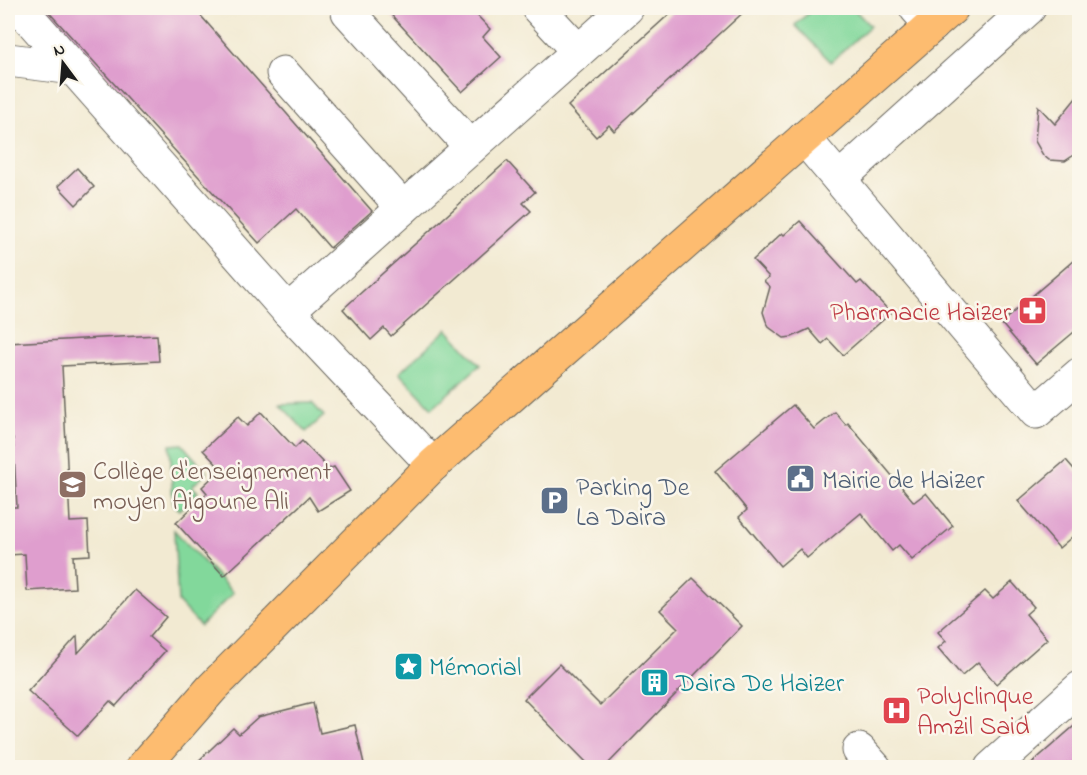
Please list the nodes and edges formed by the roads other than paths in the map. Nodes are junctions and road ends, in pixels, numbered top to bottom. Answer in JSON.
{"nodes":[{"id":1,"x":20,"y":8,"type":"edge"},
{"id":2,"x":538,"y":8,"type":"edge"},
{"id":3,"x":627,"y":8,"type":"edge"},
{"id":4,"x":1029,"y":8,"type":"edge"},
{"id":5,"x":348,"y":12,"type":"dead end"},
{"id":6,"x":933,"y":14,"type":"edge"},
{"id":7,"x":578,"y":51,"type":"junction"},
{"id":8,"x":8,"y":60,"type":"edge"},
{"id":9,"x":74,"y":68,"type":"junction"},
{"id":10,"x":283,"y":73,"type":"dead end"},
{"id":11,"x":804,"y":138,"type":"junction"},
{"id":12,"x":471,"y":147,"type":"junction"},
{"id":13,"x":839,"y":179,"type":"junction"},
{"id":14,"x":403,"y":208,"type":"junction"},
{"id":15,"x":288,"y":312,"type":"junction"},
{"id":16,"x":1080,"y":374,"type":"edge"},
{"id":17,"x":433,"y":465,"type":"junction"},
{"id":18,"x":1080,"y":688,"type":"edge"},
{"id":19,"x":141,"y":768,"type":"edge"},
{"id":20,"x":991,"y":768,"type":"edge"}],
"edges":[{"from":1,"to":9,"type":"street"},
{"from":2,"to":7,"type":"street"},
{"from":3,"to":7,"type":"street"},
{"from":4,"to":13,"type":"street"},
{"from":5,"to":12,"type":"street"},
{"from":6,"to":11,"type":"main road"},
{"from":7,"to":12,"type":"street"},
{"from":8,"to":9,"type":"street"},
{"from":9,"to":15,"type":"street"},
{"from":10,"to":14,"type":"street"},
{"from":11,"to":13,"type":"street"},
{"from":11,"to":17,"type":"main road"},
{"from":12,"to":14,"type":"street"},
{"from":13,"to":16,"type":"street"},
{"from":14,"to":15,"type":"street"},
{"from":15,"to":17,"type":"street"},
{"from":17,"to":19,"type":"main road"},
{"from":18,"to":20,"type":"street"}]}
